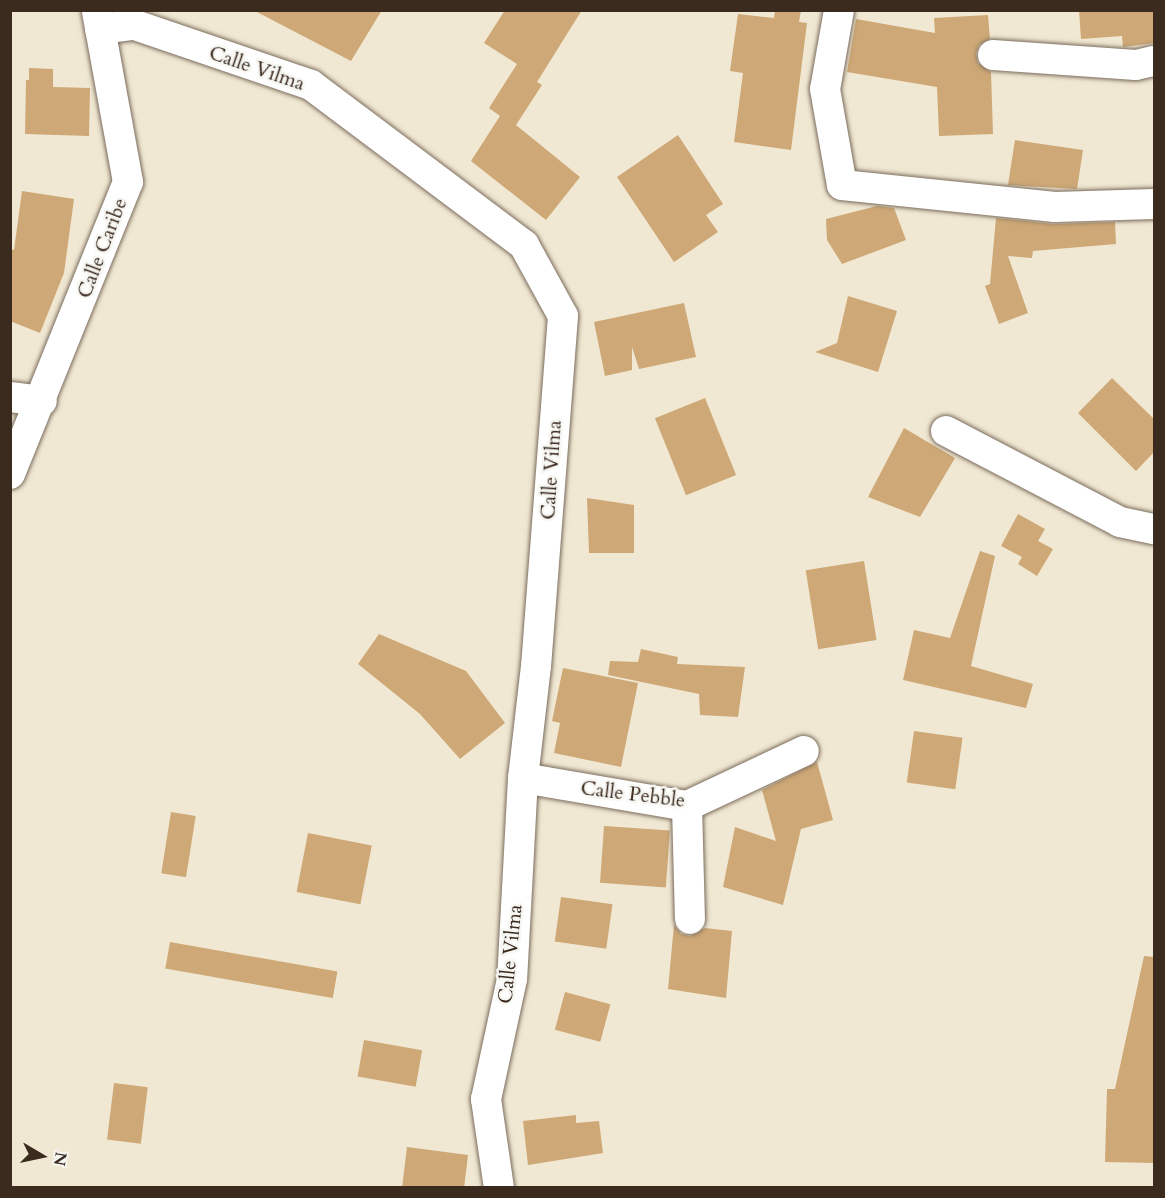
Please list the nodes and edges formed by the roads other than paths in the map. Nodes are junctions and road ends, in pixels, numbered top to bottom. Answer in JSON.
{"nodes":[{"id":1,"x":839,"y":10,"type":"edge"},
{"id":2,"x":98,"y":20,"type":"edge"},
{"id":3,"x":993,"y":55,"type":"dead end"},
{"id":4,"x":1155,"y":61,"type":"edge"},
{"id":5,"x":1155,"y":204,"type":"edge"},
{"id":6,"x":10,"y":397,"type":"edge"},
{"id":7,"x":42,"y":401,"type":"junction"},
{"id":8,"x":946,"y":431,"type":"dead end"},
{"id":9,"x":10,"y":474,"type":"edge"},
{"id":10,"x":1155,"y":529,"type":"edge"},
{"id":11,"x":804,"y":751,"type":"dead end"},
{"id":12,"x":523,"y":778,"type":"junction"},
{"id":13,"x":687,"y":806,"type":"junction"},
{"id":14,"x":690,"y":920,"type":"dead end"},
{"id":15,"x":498,"y":1188,"type":"edge"}],
"edges":[{"from":1,"to":5,"type":"street"},
{"from":2,"to":7,"type":"street","name":"Calle Caribe"},
{"from":2,"to":12,"type":"street","name":"Calle Vilma"},
{"from":3,"to":4,"type":"street"},
{"from":6,"to":7,"type":"street"},
{"from":7,"to":9,"type":"street","name":"Calle Caribe"},
{"from":8,"to":10,"type":"street"},
{"from":11,"to":13,"type":"street","name":"Calle Pebble"},
{"from":12,"to":13,"type":"street","name":"Calle Pebble"},
{"from":12,"to":15,"type":"street","name":"Calle Vilma"},
{"from":13,"to":14,"type":"street"}]}
